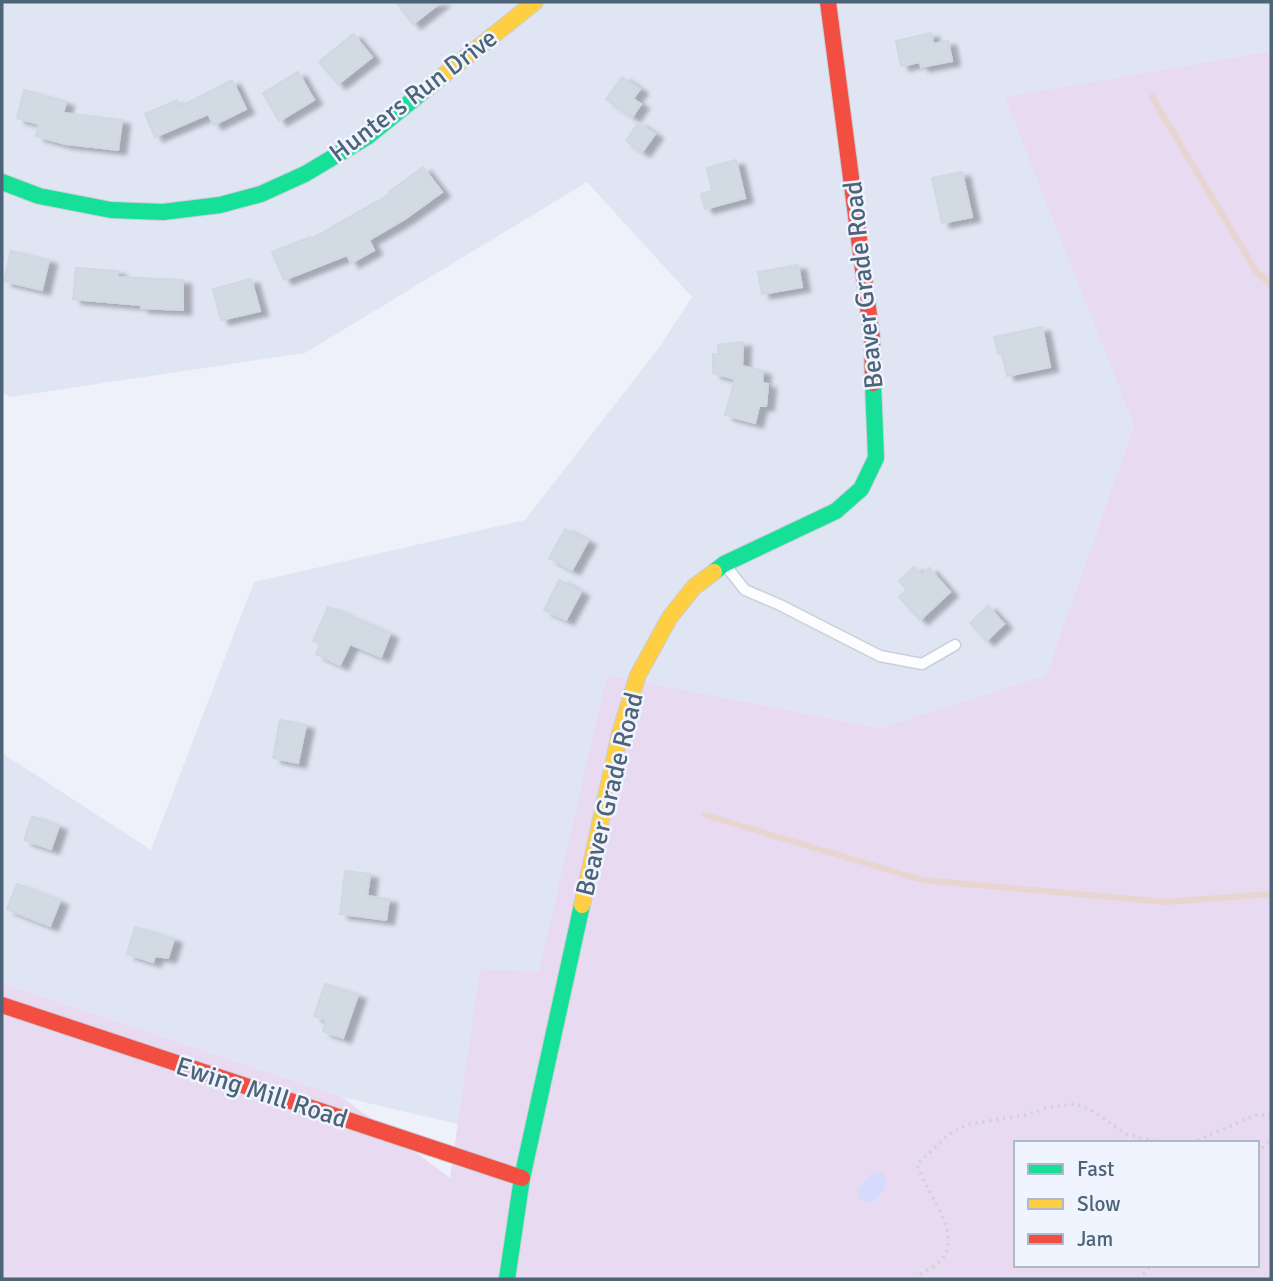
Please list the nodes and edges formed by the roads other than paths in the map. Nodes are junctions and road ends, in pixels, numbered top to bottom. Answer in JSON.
{"nodes":[{"id":1,"x":535,"y":2,"type":"edge"},
{"id":2,"x":828,"y":2,"type":"edge"},
{"id":3,"x":2,"y":182,"type":"edge"},
{"id":4,"x":724,"y":564,"type":"junction"},
{"id":5,"x":956,"y":645,"type":"dead end"},
{"id":6,"x":2,"y":1005,"type":"edge"},
{"id":7,"x":522,"y":1178,"type":"junction"},
{"id":8,"x":507,"y":1279,"type":"edge"}],
"edges":[{"from":1,"to":3,"type":"main road","name":"Hunters Run Drive"},
{"from":2,"to":4,"type":"main road","name":"Beaver Grade Road"},
{"from":4,"to":5,"type":"lane"},
{"from":4,"to":7,"type":"main road","name":"Beaver Grade Road"},
{"from":6,"to":7,"type":"main road","name":"Ewing Mill Road"},
{"from":7,"to":8,"type":"main road","name":"Beaver Grade Road"}]}
